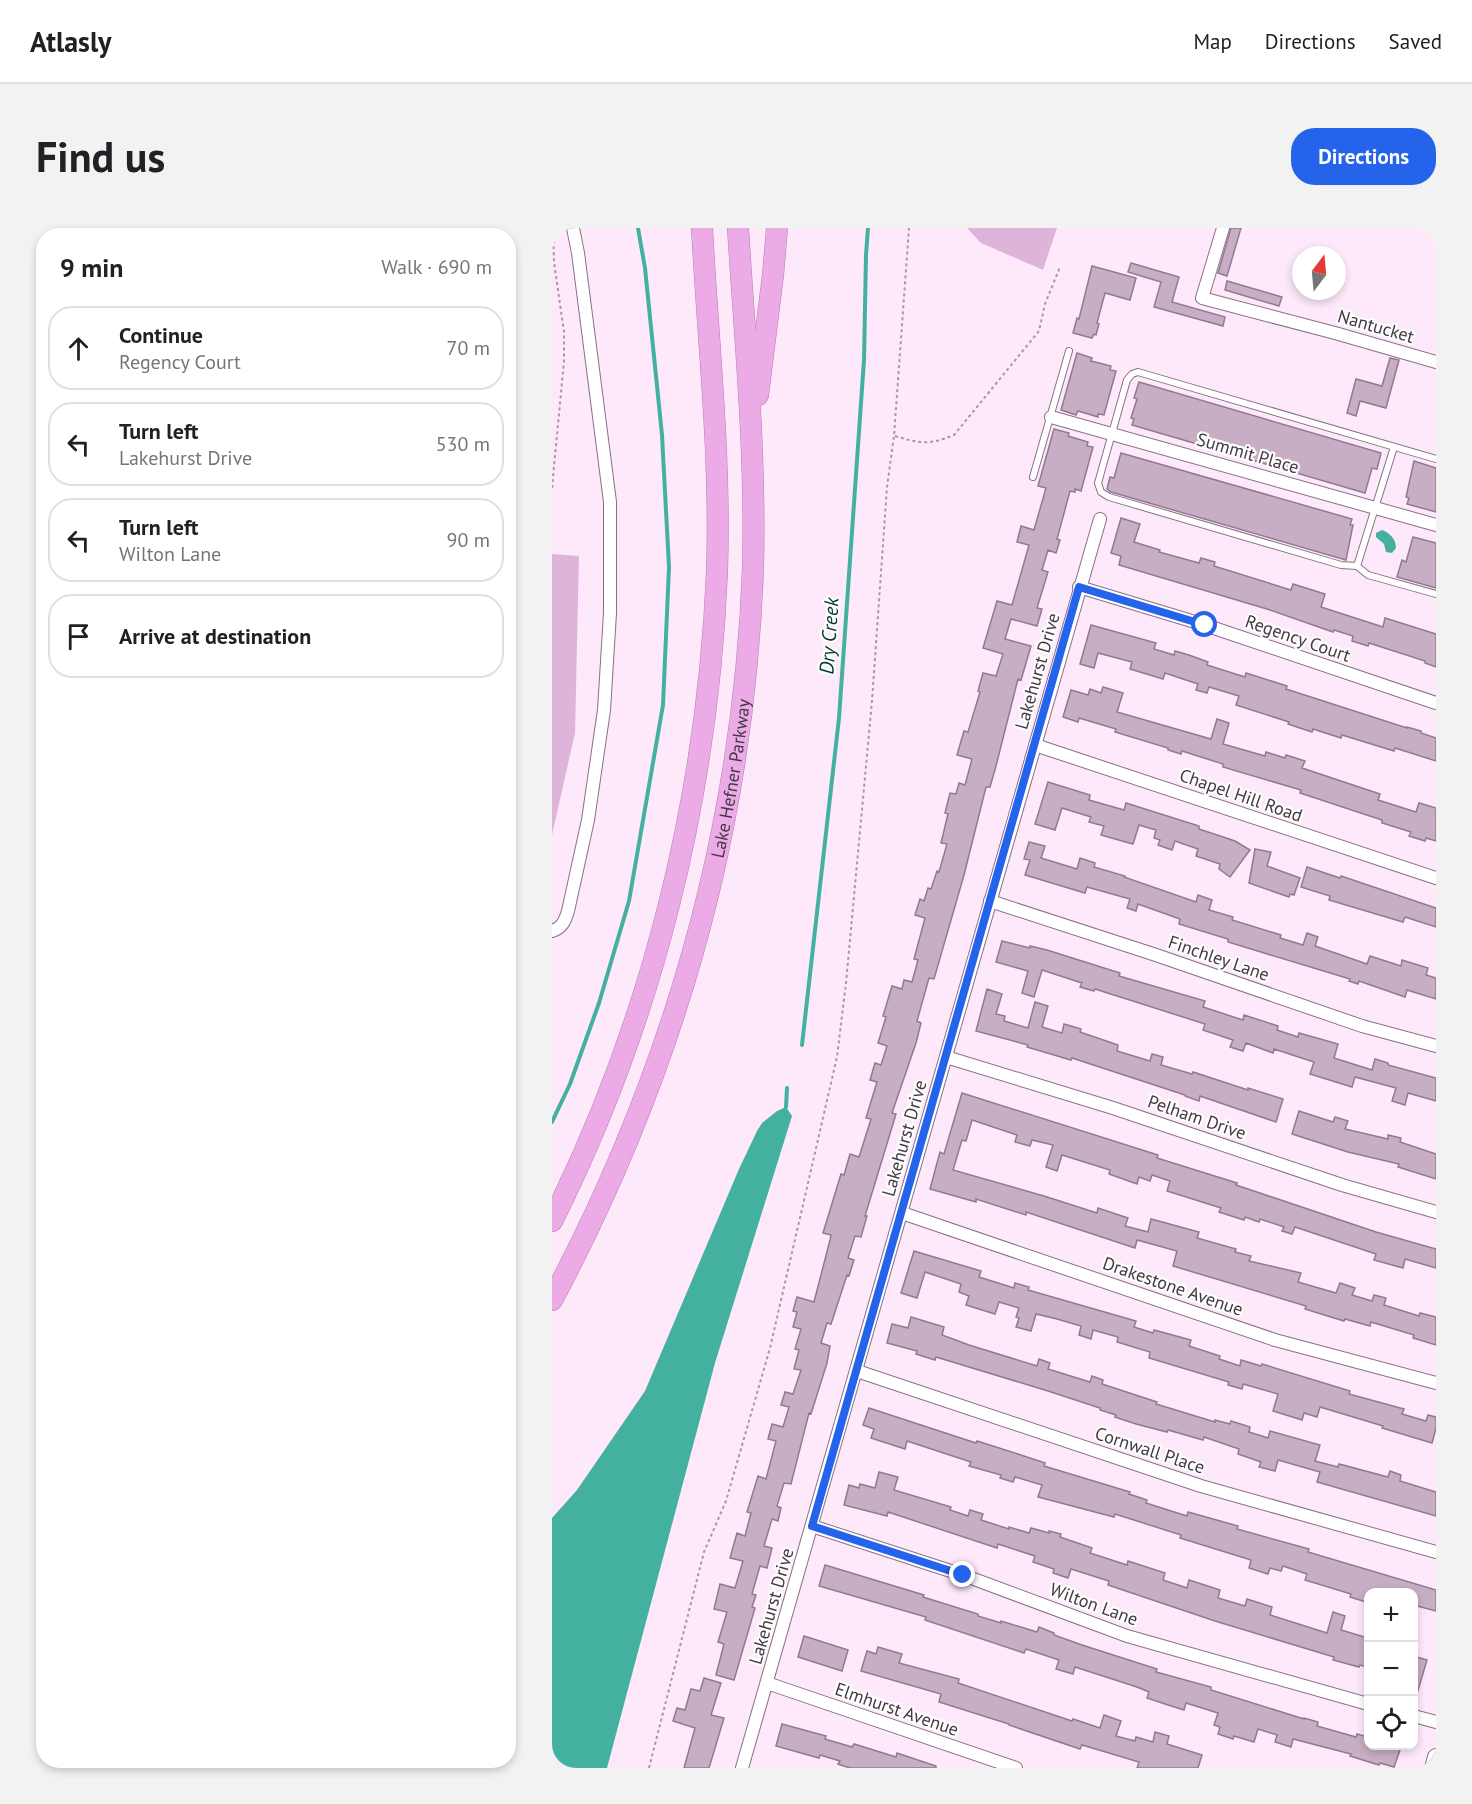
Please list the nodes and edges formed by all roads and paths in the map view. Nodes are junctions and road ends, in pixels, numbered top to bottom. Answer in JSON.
{"nodes":[{"id":1,"x":553,"y":228,"type":"edge"},
{"id":2,"x":573,"y":228,"type":"edge"},
{"id":3,"x":690,"y":228,"type":"edge"},
{"id":4,"x":702,"y":228,"type":"edge"},
{"id":5,"x":738,"y":228,"type":"edge"},
{"id":6,"x":777,"y":228,"type":"edge"},
{"id":7,"x":909,"y":228,"type":"edge"},
{"id":8,"x":1223,"y":228,"type":"edge"},
{"id":9,"x":704,"y":256,"type":"junction"},
{"id":10,"x":1060,"y":267,"type":"dead end"},
{"id":11,"x":1069,"y":351,"type":"dead end"},
{"id":12,"x":1436,"y":362,"type":"edge"},
{"id":13,"x":1051,"y":417,"type":"junction"},
{"id":14,"x":1112,"y":434,"type":"junction"},
{"id":15,"x":894,"y":436,"type":"junction"},
{"id":16,"x":752,"y":443,"type":"junction"},
{"id":17,"x":1394,"y":447,"type":"junction"},
{"id":18,"x":1436,"y":459,"type":"edge"},
{"id":19,"x":1034,"y":477,"type":"dead end"},
{"id":20,"x":552,"y":488,"type":"edge"},
{"id":21,"x":1374,"y":507,"type":"junction"},
{"id":22,"x":1100,"y":519,"type":"dead end"},
{"id":23,"x":1436,"y":525,"type":"edge"},
{"id":24,"x":1357,"y":566,"type":"junction"},
{"id":25,"x":1079,"y":587,"type":"junction"},
{"id":26,"x":1436,"y":594,"type":"edge"},
{"id":27,"x":1436,"y":703,"type":"edge"},
{"id":28,"x":1035,"y":745,"type":"junction"},
{"id":29,"x":1436,"y":878,"type":"edge"},
{"id":30,"x":990,"y":901,"type":"junction"},
{"id":31,"x":552,"y":931,"type":"edge"},
{"id":32,"x":1436,"y":1046,"type":"edge"},
{"id":33,"x":946,"y":1057,"type":"junction"},
{"id":34,"x":1436,"y":1212,"type":"edge"},
{"id":35,"x":902,"y":1213,"type":"junction"},
{"id":36,"x":552,"y":1221,"type":"edge"},
{"id":37,"x":552,"y":1300,"type":"edge"},
{"id":38,"x":856,"y":1371,"type":"junction"},
{"id":39,"x":1436,"y":1383,"type":"edge"},
{"id":40,"x":812,"y":1526,"type":"junction"},
{"id":41,"x":1436,"y":1552,"type":"edge"},
{"id":42,"x":767,"y":1683,"type":"junction"},
{"id":43,"x":1364,"y":1703,"type":"edge"},
{"id":44,"x":1418,"y":1717,"type":"edge"},
{"id":45,"x":1436,"y":1722,"type":"edge"},
{"id":46,"x":1436,"y":1757,"type":"edge"},
{"id":47,"x":649,"y":1768,"type":"edge"},
{"id":48,"x":742,"y":1768,"type":"edge"},
{"id":49,"x":1016,"y":1768,"type":"edge"},
{"id":50,"x":1433,"y":1768,"type":"edge"}],
"edges":[{"from":1,"to":20,"type":"path"},
{"from":2,"to":31,"type":"street"},
{"from":3,"to":9,"type":"highway"},
{"from":4,"to":9,"type":"highway","name":"Lake Hefner Parkway"},
{"from":5,"to":16,"type":"highway","name":"Lake Hefner Parkway"},
{"from":6,"to":16,"type":"highway"},
{"from":7,"to":15,"type":"path"},
{"from":8,"to":12,"type":"street","name":"Nantucket"},
{"from":9,"to":36,"type":"highway","name":"Lake Hefner Parkway"},
{"from":10,"to":15,"type":"path"},
{"from":11,"to":13,"type":"lane"},
{"from":13,"to":14,"type":"street","name":"Summit Place"},
{"from":13,"to":19,"type":"lane"},
{"from":14,"to":17,"type":"lane"},
{"from":14,"to":21,"type":"street","name":"Summit Place"},
{"from":14,"to":24,"type":"lane"},
{"from":15,"to":47,"type":"path"},
{"from":16,"to":37,"type":"highway","name":"Lake Hefner Parkway"},
{"from":17,"to":18,"type":"lane"},
{"from":17,"to":21,"type":"lane"},
{"from":21,"to":23,"type":"street","name":"Summit Place"},
{"from":21,"to":24,"type":"lane"},
{"from":22,"to":25,"type":"street","name":"Lakehurst Drive"},
{"from":24,"to":26,"type":"lane"},
{"from":25,"to":27,"type":"street","name":"Regency Court"},
{"from":25,"to":28,"type":"street","name":"Lakehurst Drive"},
{"from":28,"to":29,"type":"street","name":"Chapel Hill Road"},
{"from":28,"to":30,"type":"street","name":"Lakehurst Drive"},
{"from":30,"to":32,"type":"street","name":"Finchley Lane"},
{"from":30,"to":33,"type":"street","name":"Lakehurst Drive"},
{"from":33,"to":34,"type":"street","name":"Pelham Drive"},
{"from":33,"to":35,"type":"street","name":"Lakehurst Drive"},
{"from":35,"to":38,"type":"street","name":"Lakehurst Drive"},
{"from":35,"to":39,"type":"street","name":"Drakestone Avenue"},
{"from":38,"to":40,"type":"street","name":"Lakehurst Drive"},
{"from":38,"to":41,"type":"street","name":"Cornwall Place"},
{"from":40,"to":42,"type":"street","name":"Lakehurst Drive"},
{"from":40,"to":43,"type":"street","name":"Wilton Lane"},
{"from":42,"to":48,"type":"street","name":"Lakehurst Drive"},
{"from":42,"to":49,"type":"street","name":"Elmhurst Avenue"},
{"from":44,"to":45,"type":"street"},
{"from":46,"to":50,"type":"main road"}]}
